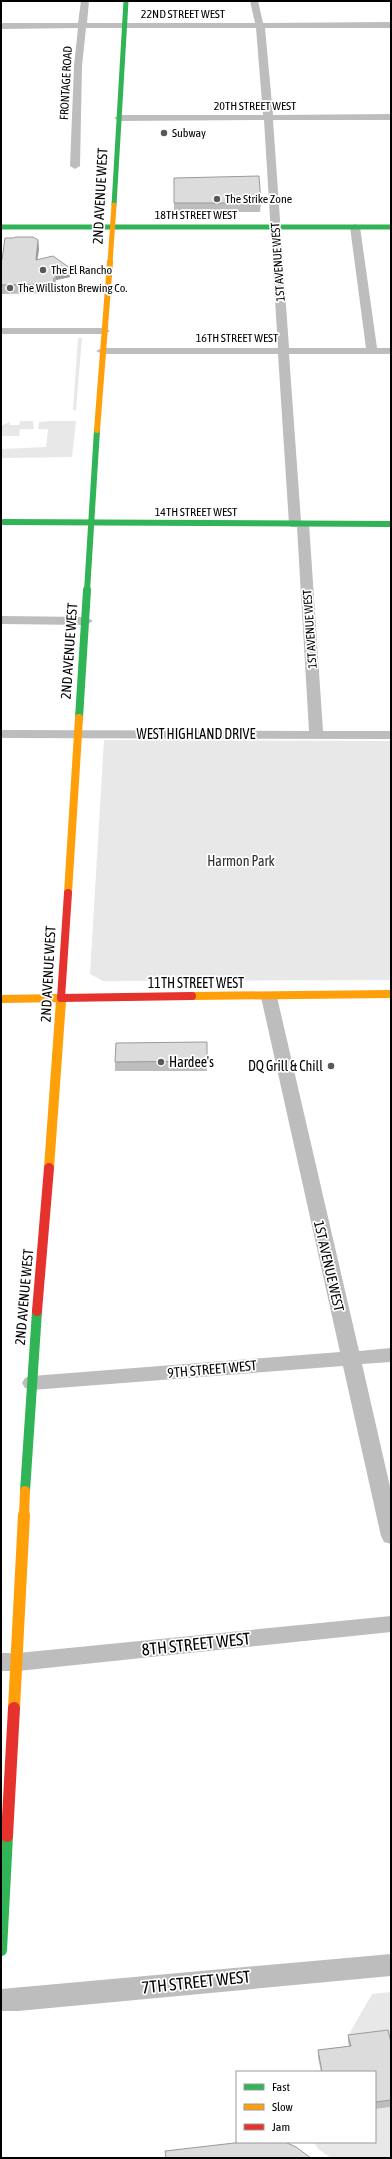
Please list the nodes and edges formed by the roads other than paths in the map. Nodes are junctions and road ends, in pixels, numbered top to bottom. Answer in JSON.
{"nodes":[{"id":1,"x":85,"y":1,"type":"edge"},
{"id":2,"x":126,"y":1,"type":"edge"},
{"id":3,"x":254,"y":1,"type":"edge"},
{"id":4,"x":391,"y":25,"type":"edge"},
{"id":5,"x":1,"y":26,"type":"edge"},
{"id":6,"x":82,"y":26,"type":"junction"},
{"id":7,"x":125,"y":26,"type":"junction"},
{"id":8,"x":260,"y":26,"type":"junction"},
{"id":9,"x":391,"y":117,"type":"edge"},
{"id":10,"x":119,"y":118,"type":"junction"},
{"id":11,"x":268,"y":118,"type":"junction"},
{"id":12,"x":75,"y":166,"type":"dead end"},
{"id":13,"x":1,"y":227,"type":"edge"},
{"id":14,"x":112,"y":227,"type":"junction"},
{"id":15,"x":276,"y":227,"type":"junction"},
{"id":16,"x":355,"y":227,"type":"junction"},
{"id":17,"x":391,"y":227,"type":"edge"},
{"id":18,"x":1,"y":331,"type":"edge"},
{"id":19,"x":105,"y":331,"type":"junction"},
{"id":20,"x":284,"y":351,"type":"junction"},
{"id":21,"x":372,"y":351,"type":"junction"},
{"id":22,"x":391,"y":351,"type":"edge"},
{"id":23,"x":102,"y":352,"type":"junction"},
{"id":24,"x":1,"y":522,"type":"edge"},
{"id":25,"x":92,"y":524,"type":"junction"},
{"id":26,"x":299,"y":524,"type":"junction"},
{"id":27,"x":391,"y":524,"type":"edge"},
{"id":28,"x":1,"y":620,"type":"edge"},
{"id":29,"x":86,"y":621,"type":"junction"},
{"id":30,"x":1,"y":734,"type":"edge"},
{"id":31,"x":78,"y":734,"type":"junction"},
{"id":32,"x":316,"y":734,"type":"junction"},
{"id":33,"x":391,"y":735,"type":"edge"},
{"id":34,"x":391,"y":994,"type":"edge"},
{"id":35,"x":269,"y":997,"type":"junction"},
{"id":36,"x":61,"y":998,"type":"junction"},
{"id":37,"x":1,"y":999,"type":"edge"},
{"id":38,"x":391,"y":1355,"type":"edge"},
{"id":39,"x":350,"y":1358,"type":"junction"},
{"id":40,"x":32,"y":1383,"type":"junction"},
{"id":41,"x":391,"y":1536,"type":"edge"},
{"id":42,"x":391,"y":1624,"type":"edge"},
{"id":43,"x":9,"y":1662,"type":"edge"},
{"id":44,"x":1,"y":1950,"type":"edge"},
{"id":45,"x":391,"y":1965,"type":"edge"},
{"id":46,"x":1,"y":2000,"type":"edge"}],
"edges":[{"from":1,"to":6,"type":"street","name":"FRONTAGE ROAD"},
{"from":2,"to":7,"type":"main road","name":"2ND AVENUE WEST"},
{"from":3,"to":8,"type":"street","name":"1ST AVENUE WEST"},
{"from":4,"to":8,"type":"street","name":"22ND STREET WEST"},
{"from":5,"to":6,"type":"street","name":"22ND STREET WEST"},
{"from":6,"to":7,"type":"street","name":"22ND STREET WEST"},
{"from":6,"to":12,"type":"street","name":"FRONTAGE ROAD"},
{"from":7,"to":8,"type":"street","name":"22ND STREET WEST"},
{"from":7,"to":10,"type":"main road","name":"2ND AVENUE WEST"},
{"from":8,"to":11,"type":"street","name":"1ST AVENUE WEST"},
{"from":9,"to":11,"type":"street","name":"20TH STREET WEST"},
{"from":10,"to":11,"type":"street","name":"20TH STREET WEST"},
{"from":10,"to":14,"type":"main road","name":"2ND AVENUE WEST"},
{"from":11,"to":15,"type":"street","name":"1ST AVENUE WEST"},
{"from":13,"to":14,"type":"main road","name":"18TH STREET WEST"},
{"from":14,"to":15,"type":"main road","name":"18TH STREET WEST"},
{"from":14,"to":19,"type":"main road","name":"2ND AVENUE WEST"},
{"from":15,"to":16,"type":"main road","name":"18TH STREET WEST"},
{"from":15,"to":20,"type":"street","name":"1ST AVENUE WEST"},
{"from":16,"to":17,"type":"main road","name":"18TH STREET WEST"},
{"from":16,"to":21,"type":"street"},
{"from":18,"to":19,"type":"street"},
{"from":19,"to":23,"type":"main road","name":"2ND AVENUE WEST"},
{"from":20,"to":21,"type":"street","name":"16TH STREET WEST"},
{"from":20,"to":23,"type":"street","name":"16TH STREET WEST"},
{"from":20,"to":26,"type":"street","name":"1ST AVENUE WEST"},
{"from":21,"to":22,"type":"street","name":"16TH STREET WEST"},
{"from":23,"to":25,"type":"main road","name":"2ND AVENUE WEST"},
{"from":24,"to":25,"type":"main road","name":"14TH STREET WEST"},
{"from":25,"to":26,"type":"main road","name":"14TH STREET WEST"},
{"from":25,"to":29,"type":"main road","name":"2ND AVENUE WEST"},
{"from":26,"to":27,"type":"main road","name":"14TH STREET WEST"},
{"from":26,"to":32,"type":"street","name":"1ST AVENUE WEST"},
{"from":28,"to":29,"type":"street"},
{"from":29,"to":31,"type":"main road","name":"2ND AVENUE WEST"},
{"from":30,"to":31,"type":"street","name":"WEST HIGHLAND DRIVE"},
{"from":31,"to":32,"type":"street","name":"WEST HIGHLAND DRIVE"},
{"from":31,"to":36,"type":"main road","name":"2ND AVENUE WEST"},
{"from":32,"to":33,"type":"street","name":"WEST HIGHLAND DRIVE"},
{"from":34,"to":35,"type":"main road","name":"11TH STREET WEST"},
{"from":35,"to":36,"type":"main road","name":"11TH STREET WEST"},
{"from":35,"to":39,"type":"street","name":"1ST AVENUE WEST"},
{"from":36,"to":37,"type":"main road","name":"11TH STREET WEST"},
{"from":36,"to":40,"type":"main road","name":"2ND AVENUE WEST"},
{"from":38,"to":39,"type":"street","name":"9TH STREET WEST"},
{"from":39,"to":40,"type":"street","name":"9TH STREET WEST"},
{"from":39,"to":41,"type":"street","name":"1ST AVENUE WEST"},
{"from":40,"to":43,"type":"main road","name":"2ND AVENUE WEST"},
{"from":42,"to":43,"type":"street","name":"8TH STREET WEST"},
{"from":43,"to":44,"type":"main road","name":"2ND AVENUE WEST"},
{"from":45,"to":46,"type":"street","name":"7TH STREET WEST"}]}
